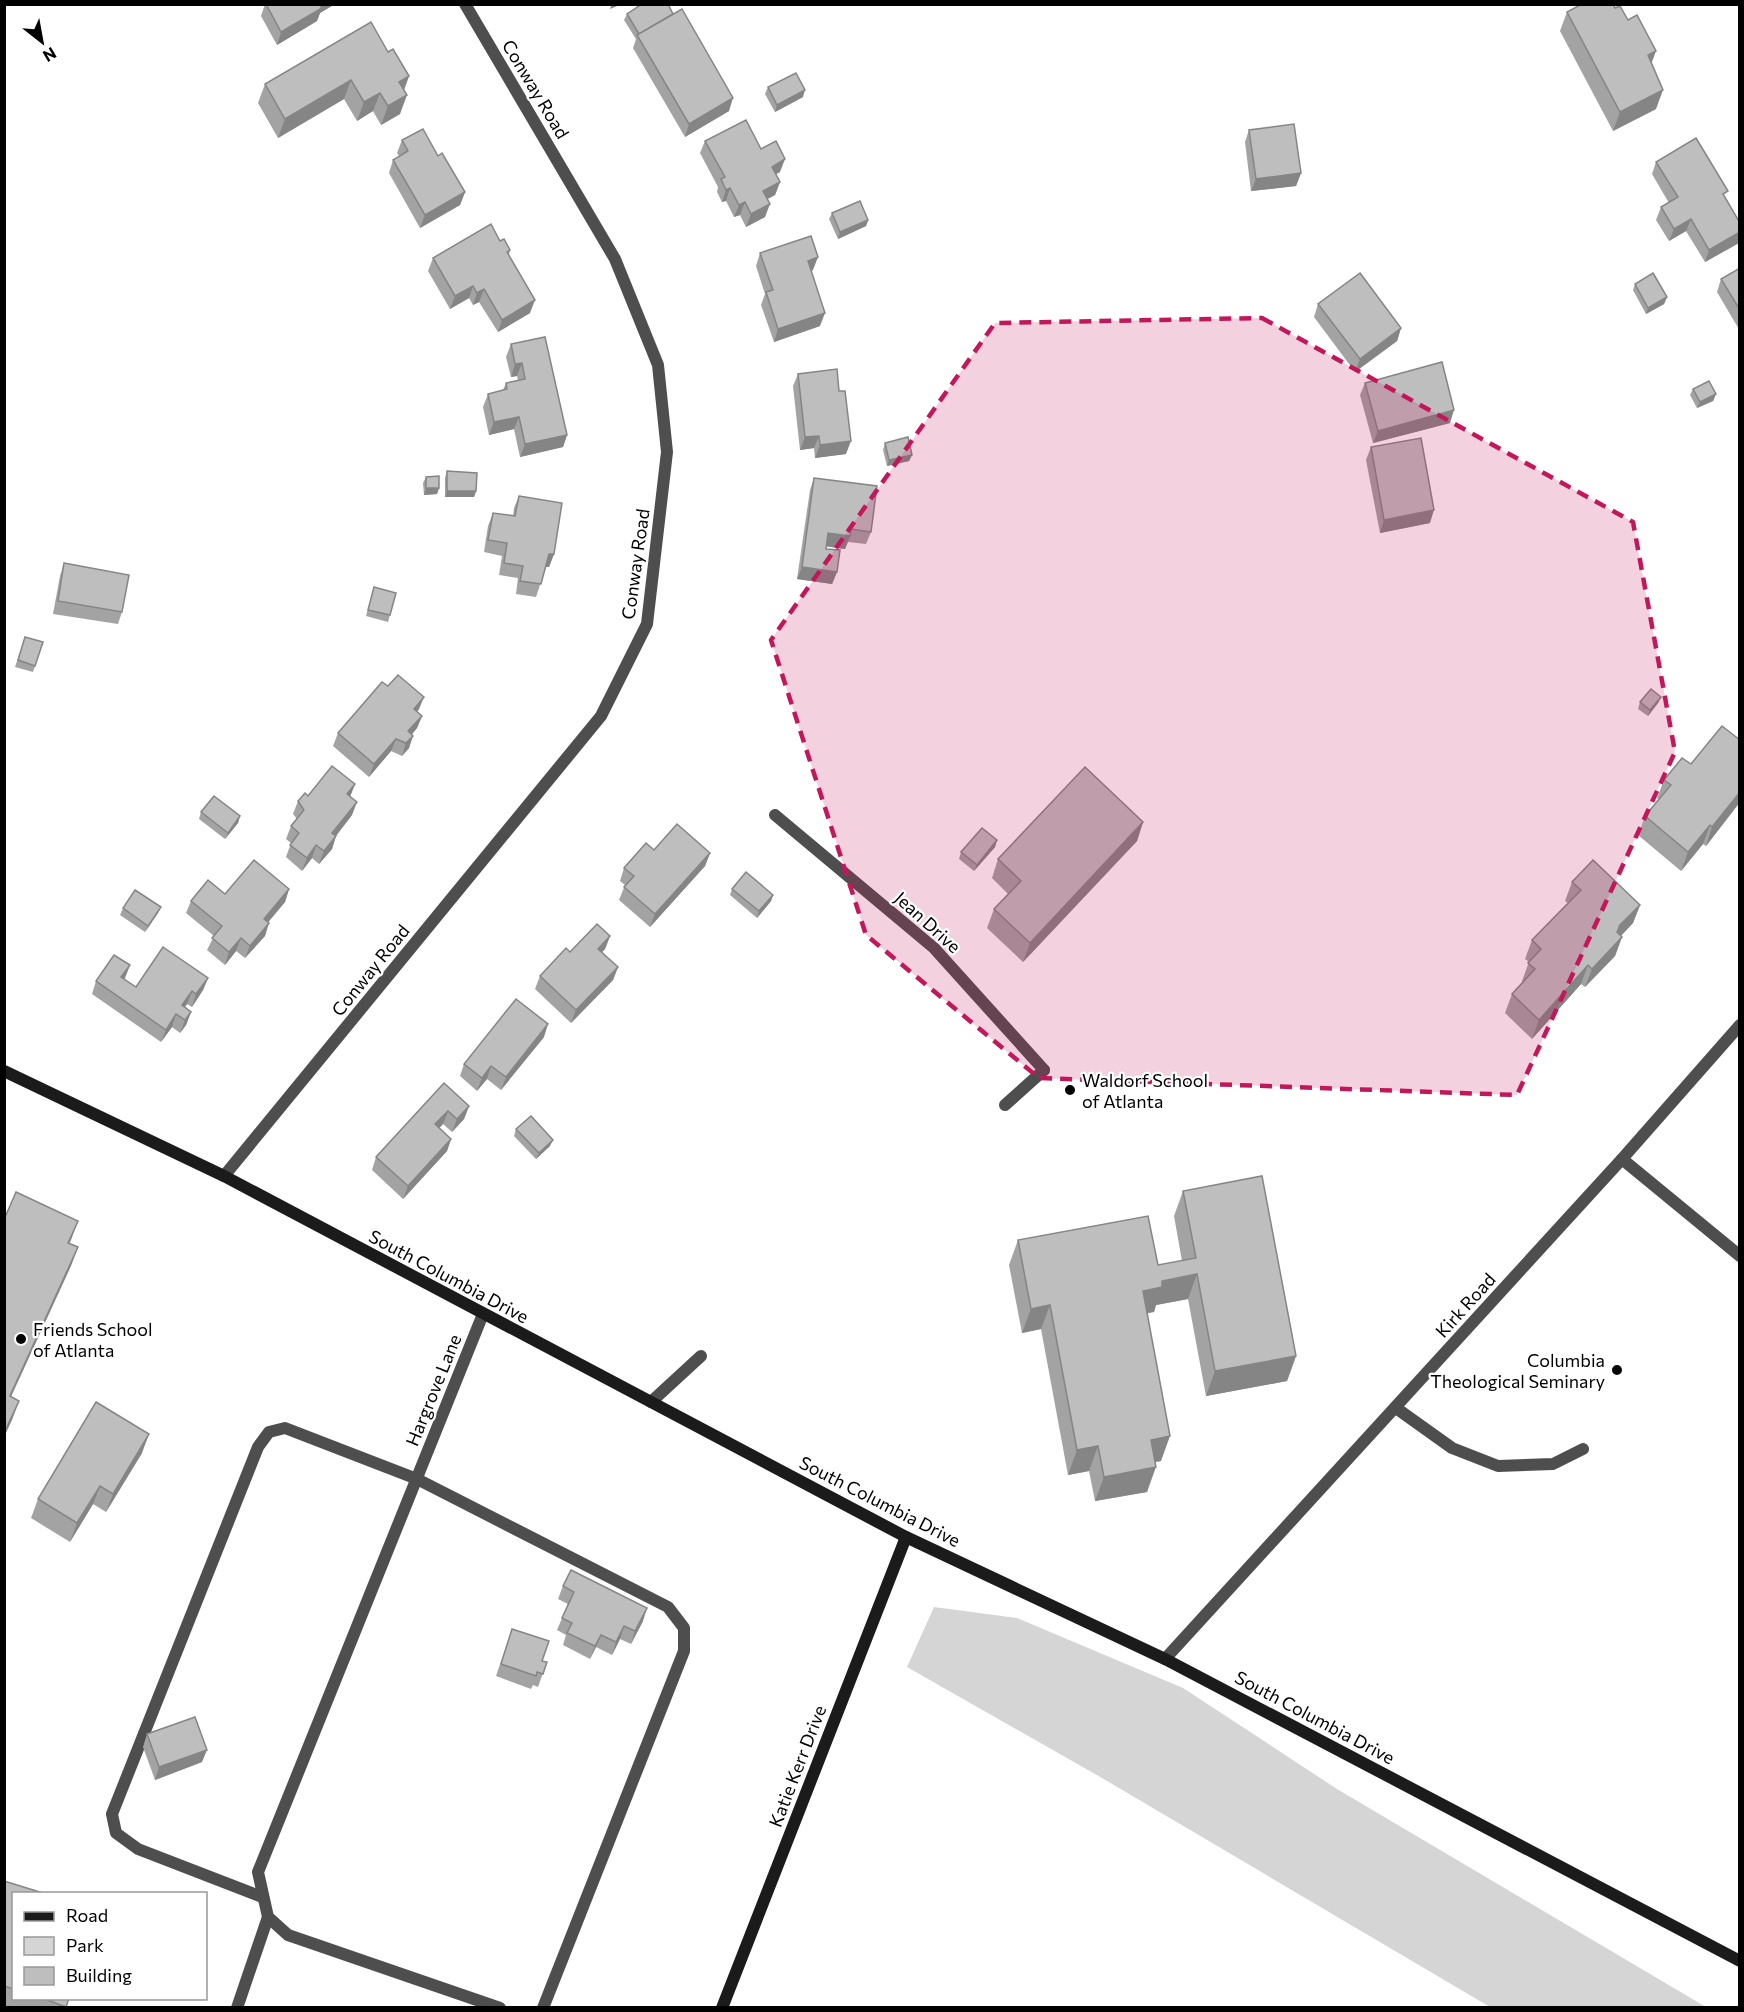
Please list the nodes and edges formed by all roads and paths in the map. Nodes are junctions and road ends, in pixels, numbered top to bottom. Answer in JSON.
{"nodes":[{"id":1,"x":465,"y":4,"type":"edge"},
{"id":2,"x":775,"y":815,"type":"dead end"},
{"id":3,"x":1740,"y":1025,"type":"edge"},
{"id":4,"x":4,"y":1071,"type":"edge"},
{"id":5,"x":1005,"y":1105,"type":"dead end"},
{"id":6,"x":1622,"y":1159,"type":"junction"},
{"id":7,"x":224,"y":1176,"type":"junction"},
{"id":8,"x":1740,"y":1256,"type":"edge"},
{"id":9,"x":483,"y":1314,"type":"junction"},
{"id":10,"x":701,"y":1356,"type":"dead end"},
{"id":11,"x":651,"y":1402,"type":"junction"},
{"id":12,"x":1396,"y":1408,"type":"junction"},
{"id":13,"x":1583,"y":1449,"type":"dead end"},
{"id":14,"x":417,"y":1479,"type":"junction"},
{"id":15,"x":906,"y":1537,"type":"junction"},
{"id":16,"x":1165,"y":1659,"type":"junction"},
{"id":17,"x":262,"y":1898,"type":"junction"},
{"id":18,"x":268,"y":1917,"type":"junction"},
{"id":19,"x":1740,"y":1961,"type":"edge"},
{"id":20,"x":237,"y":2007,"type":"edge"},
{"id":21,"x":500,"y":2007,"type":"edge"},
{"id":22,"x":543,"y":2007,"type":"edge"},
{"id":23,"x":722,"y":2007,"type":"edge"}],
"edges":[{"from":1,"to":7,"type":"street","name":"Conway Road"},
{"from":2,"to":5,"type":"street","name":"Jean Drive"},
{"from":3,"to":6,"type":"street","name":"Kirk Road"},
{"from":4,"to":7,"type":"main road","name":"South Columbia Drive"},
{"from":6,"to":8,"type":"street"},
{"from":6,"to":12,"type":"street","name":"Kirk Road"},
{"from":7,"to":9,"type":"main road","name":"South Columbia Drive"},
{"from":9,"to":11,"type":"main road","name":"South Columbia Drive"},
{"from":9,"to":14,"type":"street","name":"Hargrove Lane"},
{"from":10,"to":11,"type":"street"},
{"from":11,"to":15,"type":"main road","name":"South Columbia Drive"},
{"from":12,"to":13,"type":"street"},
{"from":12,"to":16,"type":"street","name":"Kirk Road"},
{"from":14,"to":17,"type":"street","name":"Hargrove Lane"},
{"from":14,"to":17,"type":"street"},
{"from":14,"to":22,"type":"street"},
{"from":15,"to":16,"type":"main road","name":"South Columbia Drive"},
{"from":15,"to":23,"type":"main road","name":"Katie Kerr Drive"},
{"from":16,"to":19,"type":"main road","name":"South Columbia Drive"},
{"from":17,"to":18,"type":"street","name":"Hargrove Lane"},
{"from":18,"to":20,"type":"street"},
{"from":18,"to":21,"type":"street"}]}
